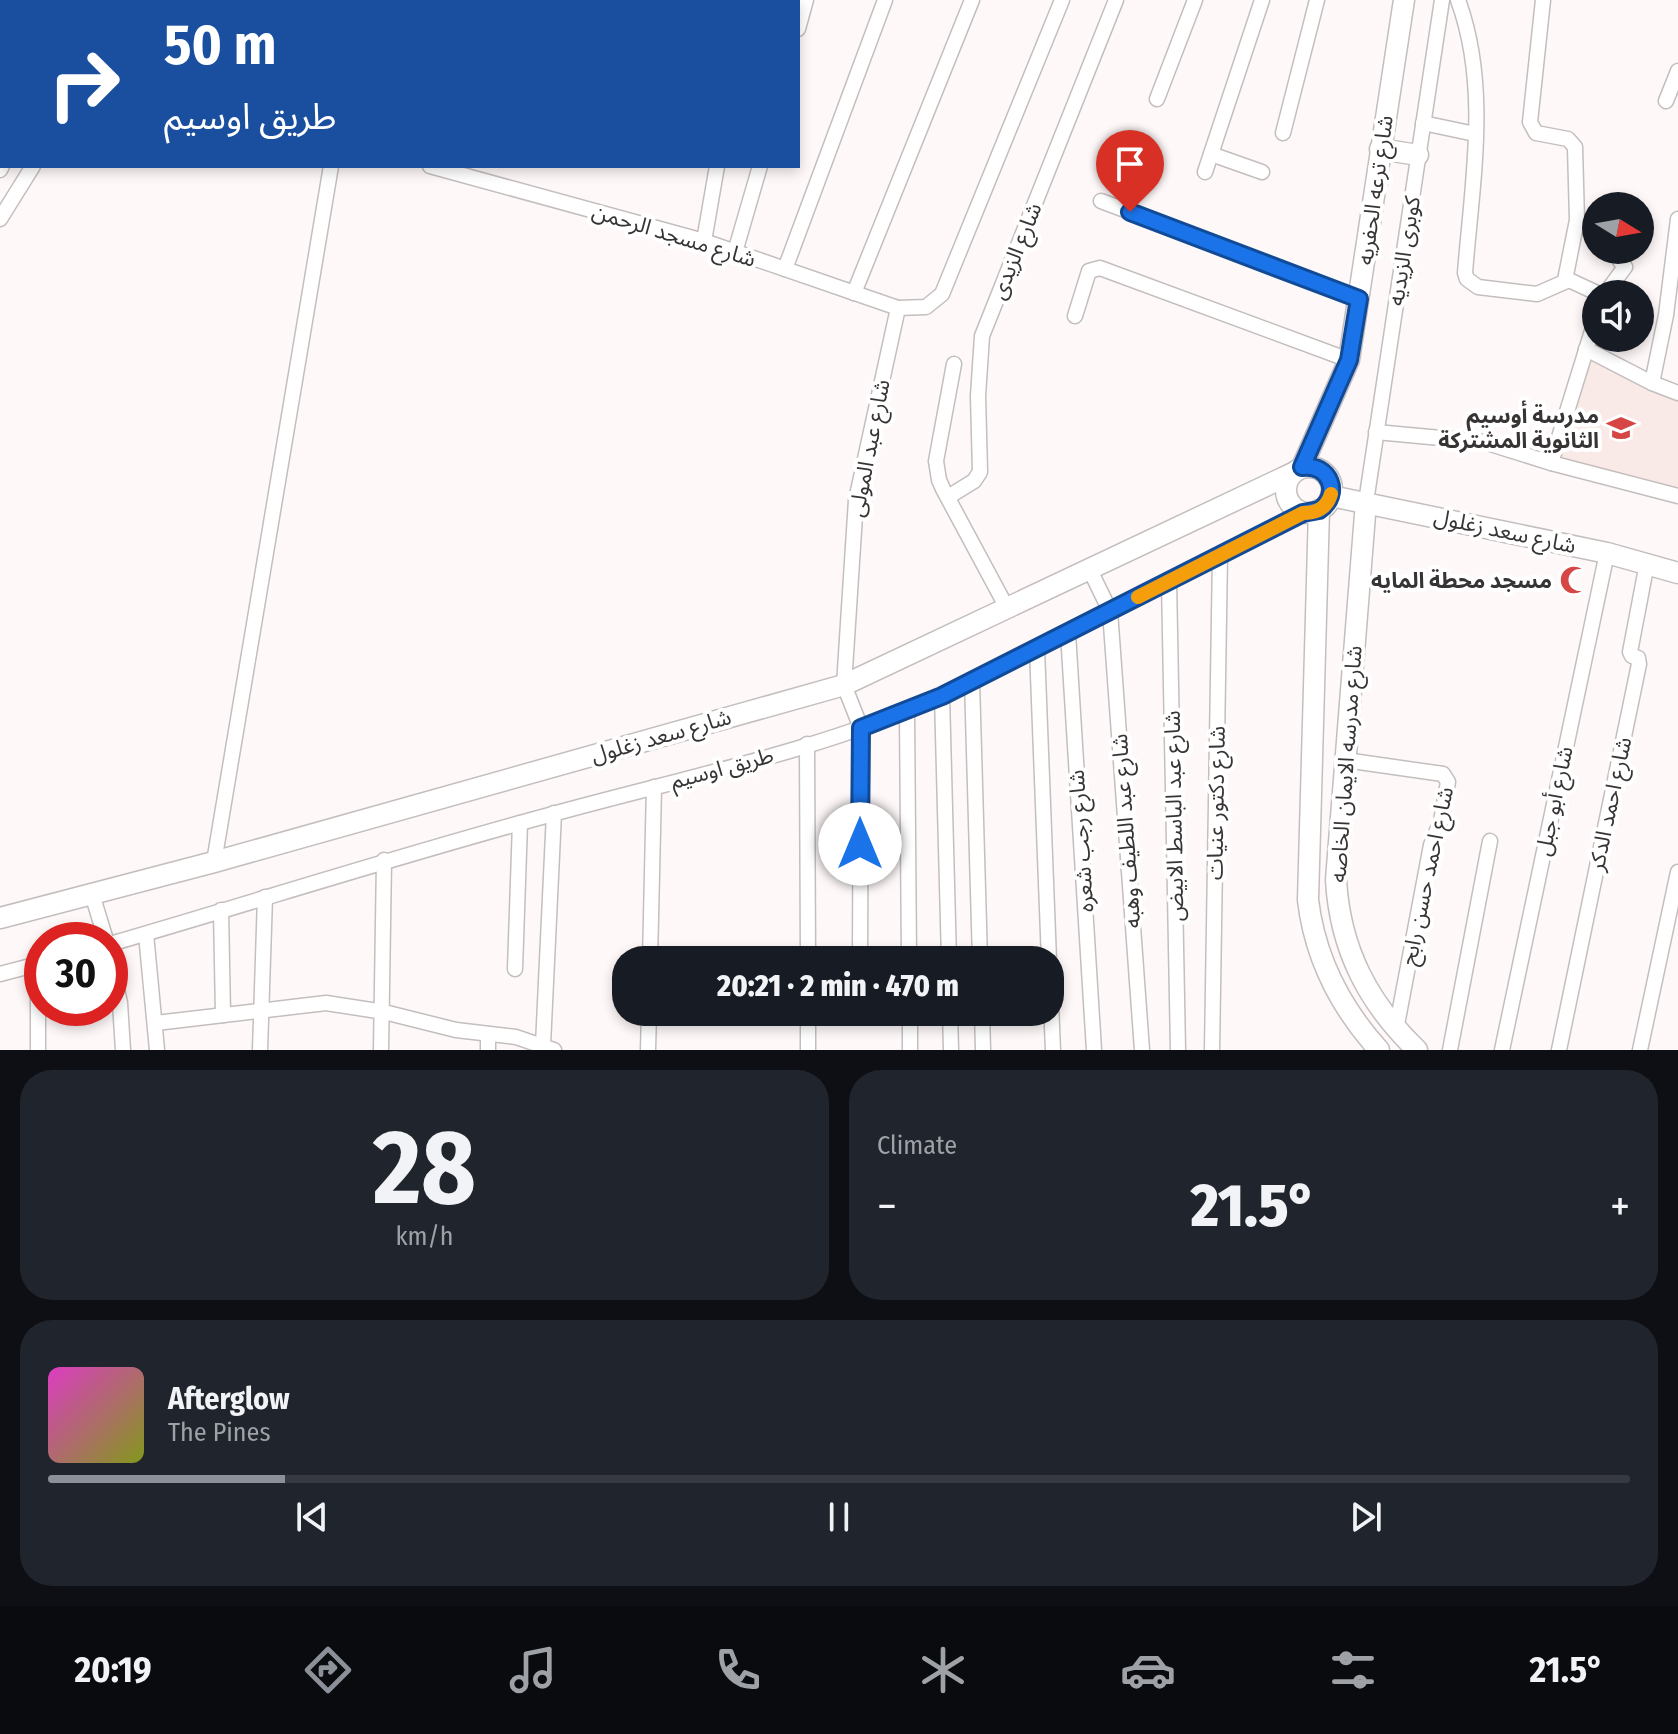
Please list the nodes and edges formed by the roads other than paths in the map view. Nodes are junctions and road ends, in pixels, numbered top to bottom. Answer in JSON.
{"nodes":[{"id":1,"x":806,"y":0,"type":"edge"},
{"id":2,"x":885,"y":0,"type":"edge"},
{"id":3,"x":972,"y":0,"type":"edge"},
{"id":4,"x":1062,"y":0,"type":"edge"},
{"id":5,"x":1116,"y":0,"type":"edge"},
{"id":6,"x":1195,"y":0,"type":"edge"},
{"id":7,"x":1262,"y":0,"type":"edge"},
{"id":8,"x":1317,"y":0,"type":"edge"},
{"id":9,"x":1404,"y":0,"type":"edge"},
{"id":10,"x":1442,"y":0,"type":"edge"},
{"id":11,"x":1458,"y":0,"type":"edge"},
{"id":12,"x":1543,"y":0,"type":"edge"},
{"id":13,"x":800,"y":22,"type":"edge"},
{"id":14,"x":1678,"y":71,"type":"edge"},
{"id":15,"x":1157,"y":99,"type":"dead end"},
{"id":16,"x":1666,"y":101,"type":"dead end"},
{"id":17,"x":1423,"y":123,"type":"junction"},
{"id":18,"x":1283,"y":133,"type":"dead end"},
{"id":19,"x":1475,"y":134,"type":"junction"},
{"id":20,"x":1380,"y":149,"type":"junction"},
{"id":21,"x":1211,"y":154,"type":"junction"},
{"id":22,"x":1418,"y":155,"type":"junction"},
{"id":23,"x":32,"y":168,"type":"edge"},
{"id":24,"x":331,"y":168,"type":"edge"},
{"id":25,"x":437,"y":168,"type":"edge"},
{"id":26,"x":717,"y":168,"type":"edge"},
{"id":27,"x":759,"y":168,"type":"edge"},
{"id":28,"x":1205,"y":172,"type":"dead end"},
{"id":29,"x":1262,"y":172,"type":"dead end"},
{"id":30,"x":1101,"y":201,"type":"dead end"},
{"id":31,"x":0,"y":219,"type":"edge"},
{"id":32,"x":1678,"y":219,"type":"edge"},
{"id":33,"x":704,"y":241,"type":"junction"},
{"id":34,"x":735,"y":252,"type":"junction"},
{"id":35,"x":1622,"y":264,"type":"edge"},
{"id":36,"x":785,"y":269,"type":"junction"},
{"id":37,"x":1565,"y":280,"type":"junction"},
{"id":38,"x":1615,"y":280,"type":"edge"},
{"id":39,"x":1582,"y":287,"type":"edge"},
{"id":40,"x":854,"y":293,"type":"junction"},
{"id":41,"x":1359,"y":299,"type":"junction"},
{"id":42,"x":898,"y":308,"type":"junction"},
{"id":43,"x":1075,"y":316,"type":"dead end"},
{"id":44,"x":1585,"y":352,"type":"edge"},
{"id":45,"x":1592,"y":352,"type":"edge"},
{"id":46,"x":1349,"y":360,"type":"junction"},
{"id":47,"x":954,"y":364,"type":"dead end"},
{"id":48,"x":1652,"y":383,"type":"junction"},
{"id":49,"x":1678,"y":393,"type":"edge"},
{"id":50,"x":1376,"y":432,"type":"junction"},
{"id":51,"x":1551,"y":463,"type":"junction"},
{"id":52,"x":1297,"y":470,"type":"junction"},
{"id":53,"x":1678,"y":496,"type":"edge"},
{"id":54,"x":948,"y":497,"type":"junction"},
{"id":55,"x":1366,"y":502,"type":"junction"},
{"id":56,"x":1318,"y":506,"type":"junction"},
{"id":57,"x":1607,"y":553,"type":"junction"},
{"id":58,"x":1220,"y":555,"type":"junction"},
{"id":59,"x":1647,"y":563,"type":"junction"},
{"id":60,"x":1676,"y":567,"type":"edge"},
{"id":61,"x":1089,"y":568,"type":"junction"},
{"id":62,"x":1169,"y":581,"type":"junction"},
{"id":63,"x":1007,"y":608,"type":"junction"},
{"id":64,"x":1110,"y":611,"type":"junction"},
{"id":65,"x":1068,"y":633,"type":"junction"},
{"id":66,"x":1037,"y":649,"type":"junction"},
{"id":67,"x":972,"y":681,"type":"junction"},
{"id":68,"x":844,"y":685,"type":"junction"},
{"id":69,"x":942,"y":696,"type":"junction"},
{"id":70,"x":907,"y":712,"type":"junction"},
{"id":71,"x":861,"y":728,"type":"junction"},
{"id":72,"x":1313,"y":735,"type":"junction"},
{"id":73,"x":1347,"y":737,"type":"junction"},
{"id":74,"x":807,"y":744,"type":"junction"},
{"id":75,"x":1345,"y":760,"type":"junction"},
{"id":76,"x":654,"y":787,"type":"junction"},
{"id":77,"x":554,"y":813,"type":"junction"},
{"id":78,"x":520,"y":823,"type":"junction"},
{"id":79,"x":1490,"y":841,"type":"dead end"},
{"id":80,"x":384,"y":860,"type":"junction"},
{"id":81,"x":214,"y":862,"type":"junction"},
{"id":82,"x":1678,"y":872,"type":"edge"},
{"id":83,"x":265,"y":897,"type":"junction"},
{"id":84,"x":94,"y":902,"type":"junction"},
{"id":85,"x":221,"y":910,"type":"junction"},
{"id":86,"x":0,"y":918,"type":"edge"},
{"id":87,"x":100,"y":922,"type":"edge"},
{"id":88,"x":146,"y":934,"type":"junction"},
{"id":89,"x":128,"y":939,"type":"edge"},
{"id":90,"x":650,"y":946,"type":"edge"},
{"id":91,"x":808,"y":946,"type":"edge"},
{"id":92,"x":860,"y":946,"type":"edge"},
{"id":93,"x":909,"y":946,"type":"edge"},
{"id":94,"x":949,"y":946,"type":"edge"},
{"id":95,"x":980,"y":946,"type":"edge"},
{"id":96,"x":1048,"y":946,"type":"edge"},
{"id":97,"x":24,"y":967,"type":"edge"},
{"id":98,"x":515,"y":969,"type":"dead end"},
{"id":99,"x":0,"y":974,"type":"edge"},
{"id":100,"x":261,"y":1010,"type":"junction"},
{"id":101,"x":384,"y":1012,"type":"junction"},
{"id":102,"x":223,"y":1015,"type":"junction"},
{"id":103,"x":156,"y":1023,"type":"junction"},
{"id":104,"x":39,"y":1026,"type":"edge"},
{"id":105,"x":121,"y":1026,"type":"edge"},
{"id":106,"x":649,"y":1026,"type":"edge"},
{"id":107,"x":808,"y":1026,"type":"edge"},
{"id":108,"x":910,"y":1026,"type":"edge"},
{"id":109,"x":950,"y":1026,"type":"edge"},
{"id":110,"x":982,"y":1026,"type":"edge"},
{"id":111,"x":1052,"y":1026,"type":"edge"},
{"id":112,"x":1396,"y":1030,"type":"junction"},
{"id":113,"x":488,"y":1034,"type":"junction"},
{"id":114,"x":551,"y":1049,"type":"edge"},
{"id":115,"x":38,"y":1050,"type":"edge"},
{"id":116,"x":123,"y":1050,"type":"edge"},
{"id":117,"x":157,"y":1050,"type":"edge"},
{"id":118,"x":260,"y":1050,"type":"edge"},
{"id":119,"x":381,"y":1050,"type":"edge"},
{"id":120,"x":488,"y":1050,"type":"edge"},
{"id":121,"x":648,"y":1050,"type":"edge"},
{"id":122,"x":808,"y":1050,"type":"edge"},
{"id":123,"x":910,"y":1050,"type":"edge"},
{"id":124,"x":951,"y":1050,"type":"edge"},
{"id":125,"x":983,"y":1050,"type":"edge"},
{"id":126,"x":1053,"y":1050,"type":"edge"},
{"id":127,"x":1094,"y":1050,"type":"edge"},
{"id":128,"x":1142,"y":1050,"type":"edge"},
{"id":129,"x":1178,"y":1050,"type":"edge"},
{"id":130,"x":1212,"y":1050,"type":"edge"},
{"id":131,"x":1379,"y":1050,"type":"edge"},
{"id":132,"x":1417,"y":1050,"type":"edge"},
{"id":133,"x":1450,"y":1050,"type":"edge"},
{"id":134,"x":1502,"y":1050,"type":"edge"},
{"id":135,"x":1559,"y":1050,"type":"edge"},
{"id":136,"x":1640,"y":1050,"type":"edge"}],
"edges":[{"from":1,"to":13,"type":"street"},
{"from":2,"to":36,"type":"street"},
{"from":3,"to":40,"type":"street"},
{"from":4,"to":42,"type":"street","name":"شارع مسجد الرحمن"},
{"from":5,"to":54,"type":"street","name":"شارع الزيدى"},
{"from":6,"to":15,"type":"street"},
{"from":7,"to":21,"type":"street"},
{"from":8,"to":18,"type":"street"},
{"from":9,"to":20,"type":"street","name":"شارع ترعه الحفريه"},
{"from":10,"to":17,"type":"street","name":"كوبرى الزيديه"},
{"from":11,"to":19,"type":"street"},
{"from":12,"to":37,"type":"street"},
{"from":14,"to":16,"type":"street"},
{"from":17,"to":19,"type":"street"},
{"from":17,"to":22,"type":"street","name":"كوبرى الزيديه"},
{"from":19,"to":37,"type":"street"},
{"from":20,"to":22,"type":"street"},
{"from":20,"to":41,"type":"street","name":"شارع ترعه الحفريه"},
{"from":21,"to":28,"type":"street"},
{"from":21,"to":29,"type":"street"},
{"from":22,"to":50,"type":"street","name":"كوبرى الزيديه"},
{"from":23,"to":31,"type":"street"},
{"from":24,"to":81,"type":"street"},
{"from":25,"to":33,"type":"street","name":"شارع مسجد الرحمن"},
{"from":26,"to":33,"type":"street"},
{"from":27,"to":34,"type":"street"},
{"from":30,"to":41,"type":"street"},
{"from":32,"to":48,"type":"street"},
{"from":33,"to":34,"type":"street","name":"شارع مسجد الرحمن"},
{"from":34,"to":36,"type":"street","name":"شارع مسجد الرحمن"},
{"from":35,"to":38,"type":"street"},
{"from":36,"to":40,"type":"street","name":"شارع مسجد الرحمن"},
{"from":37,"to":39,"type":"street"},
{"from":40,"to":42,"type":"street","name":"شارع مسجد الرحمن"},
{"from":41,"to":46,"type":"street","name":"شارع ترعه الحفريه"},
{"from":42,"to":68,"type":"street","name":"شارع عبد المولى"},
{"from":43,"to":46,"type":"street"},
{"from":44,"to":51,"type":"street"},
{"from":45,"to":48,"type":"street"},
{"from":46,"to":52,"type":"street","name":"شارع ترعه الحفريه"},
{"from":47,"to":54,"type":"street"},
{"from":48,"to":49,"type":"street"},
{"from":50,"to":51,"type":"street"},
{"from":50,"to":55,"type":"street","name":"كوبرى الزيديه"},
{"from":51,"to":53,"type":"street"},
{"from":52,"to":56,"type":"street"},
{"from":52,"to":56,"type":"street"},
{"from":52,"to":61,"type":"street","name":"شارع سعد زغلول"},
{"from":54,"to":63,"type":"street"},
{"from":55,"to":56,"type":"street","name":"شارع سعد زغلول"},
{"from":55,"to":57,"type":"street","name":"شارع سعد زغلول"},
{"from":55,"to":73,"type":"street","name":"شارع مدرسه الايمان الخاصه"},
{"from":56,"to":58,"type":"street","name":"طريق اوسيم"},
{"from":56,"to":72,"type":"street","name":"شارع مدرسه الايمان الخاصه"},
{"from":57,"to":59,"type":"street","name":"شارع سعد زغلول"},
{"from":57,"to":134,"type":"street","name":"شارع أبو جبل"},
{"from":58,"to":62,"type":"street","name":"طريق اوسيم"},
{"from":58,"to":130,"type":"street","name":"شارع دكتور عنيات"},
{"from":59,"to":60,"type":"street","name":"شارع سعد زغلول"},
{"from":59,"to":135,"type":"street","name":"شارع احمد الدكر"},
{"from":61,"to":63,"type":"street","name":"شارع سعد زغلول"},
{"from":61,"to":64,"type":"street"},
{"from":62,"to":64,"type":"street","name":"طريق اوسيم"},
{"from":62,"to":129,"type":"street","name":"شارع عبد الباسط الابيض"},
{"from":63,"to":68,"type":"street","name":"شارع سعد زغلول"},
{"from":64,"to":65,"type":"street","name":"طريق اوسيم"},
{"from":64,"to":128,"type":"street","name":"شارع عبد اللطيف وهبه"},
{"from":65,"to":66,"type":"street","name":"طريق اوسيم"},
{"from":65,"to":127,"type":"street","name":"شارع رجب شعره"},
{"from":66,"to":67,"type":"street","name":"طريق اوسيم"},
{"from":66,"to":96,"type":"street"},
{"from":67,"to":69,"type":"street","name":"طريق اوسيم"},
{"from":67,"to":95,"type":"street"},
{"from":68,"to":71,"type":"street"},
{"from":68,"to":81,"type":"street","name":"شارع سعد زغلول"},
{"from":69,"to":70,"type":"street","name":"طريق اوسيم"},
{"from":69,"to":94,"type":"street"},
{"from":70,"to":71,"type":"street","name":"طريق اوسيم"},
{"from":70,"to":93,"type":"street"},
{"from":71,"to":74,"type":"street","name":"طريق اوسيم"},
{"from":71,"to":92,"type":"street"},
{"from":72,"to":73,"type":"street"},
{"from":72,"to":131,"type":"street","name":"شارع مدرسه الايمان الخاصه"},
{"from":73,"to":75,"type":"street","name":"شارع مدرسه الايمان الخاصه"},
{"from":74,"to":76,"type":"street","name":"طريق اوسيم"},
{"from":74,"to":91,"type":"street"},
{"from":75,"to":112,"type":"street","name":"شارع مدرسه الايمان الخاصه"},
{"from":75,"to":112,"type":"street","name":"شارع احمد حسن رابح"},
{"from":76,"to":77,"type":"street","name":"طريق اوسيم"},
{"from":76,"to":90,"type":"street"},
{"from":77,"to":78,"type":"street","name":"طريق اوسيم"},
{"from":77,"to":114,"type":"street"},
{"from":78,"to":80,"type":"street","name":"طريق اوسيم"},
{"from":78,"to":98,"type":"street"},
{"from":79,"to":133,"type":"street"},
{"from":80,"to":83,"type":"street","name":"طريق اوسيم"},
{"from":80,"to":101,"type":"street"},
{"from":81,"to":84,"type":"street","name":"شارع سعد زغلول"},
{"from":82,"to":136,"type":"street"},
{"from":83,"to":85,"type":"street","name":"طريق اوسيم"},
{"from":83,"to":100,"type":"street"},
{"from":84,"to":86,"type":"street","name":"شارع سعد زغلول"},
{"from":84,"to":87,"type":"street"},
{"from":85,"to":88,"type":"street","name":"طريق اوسيم"},
{"from":85,"to":102,"type":"street"},
{"from":88,"to":89,"type":"street","name":"طريق اوسيم"},
{"from":88,"to":103,"type":"street"},
{"from":97,"to":99,"type":"street"},
{"from":100,"to":101,"type":"street"},
{"from":100,"to":102,"type":"street"},
{"from":100,"to":118,"type":"street"},
{"from":101,"to":113,"type":"street"},
{"from":101,"to":119,"type":"street"},
{"from":102,"to":103,"type":"street"},
{"from":103,"to":117,"type":"street"},
{"from":104,"to":115,"type":"street"},
{"from":105,"to":116,"type":"street"},
{"from":106,"to":121,"type":"street"},
{"from":107,"to":122,"type":"street"},
{"from":108,"to":123,"type":"street"},
{"from":109,"to":124,"type":"street"},
{"from":110,"to":125,"type":"street"},
{"from":111,"to":126,"type":"street"},
{"from":112,"to":132,"type":"street","name":"شارع مدرسه الايمان الخاصه"},
{"from":113,"to":114,"type":"street"},
{"from":113,"to":120,"type":"street"}]}
